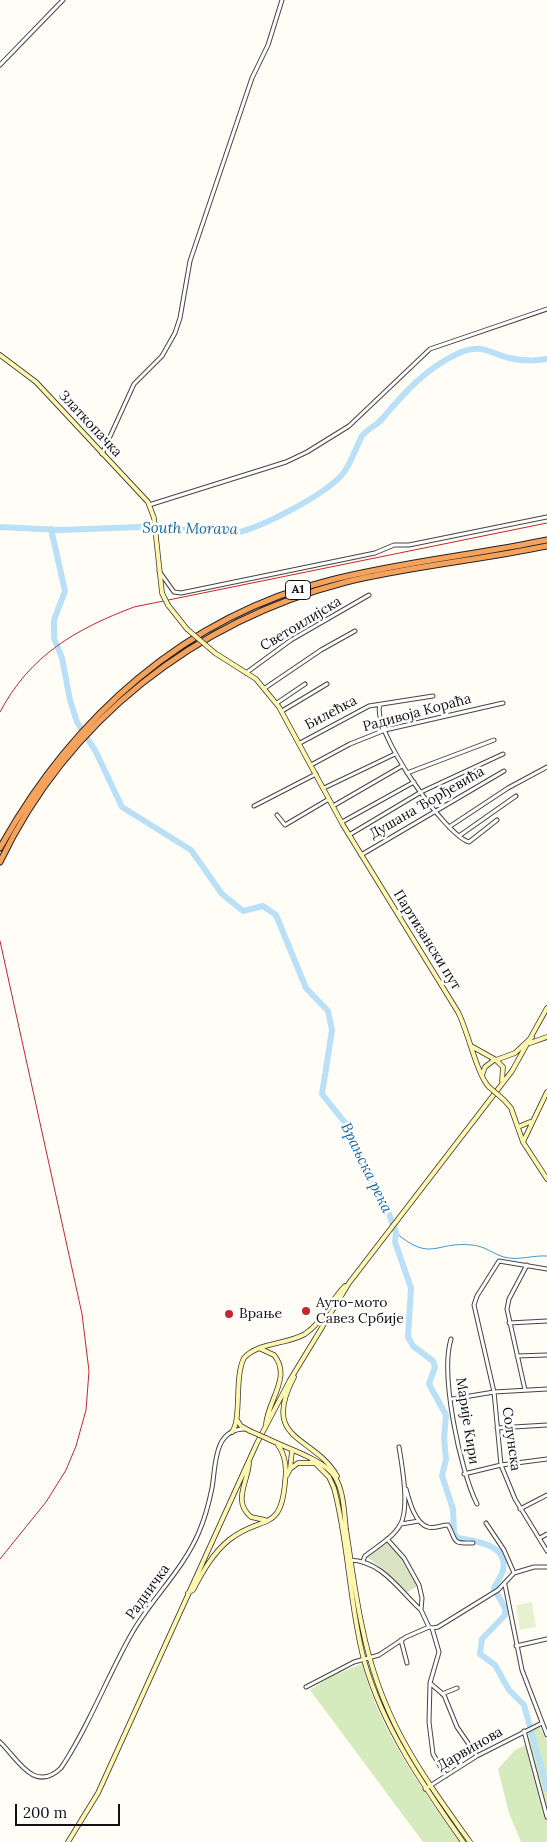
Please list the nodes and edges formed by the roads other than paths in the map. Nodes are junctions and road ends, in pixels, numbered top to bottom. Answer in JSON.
{"nodes":[{"id":1,"x":63,"y":0,"type":"edge"},
{"id":2,"x":282,"y":0,"type":"edge"},
{"id":3,"x":0,"y":66,"type":"edge"},
{"id":4,"x":547,"y":310,"type":"edge"},
{"id":5,"x":1,"y":356,"type":"edge"},
{"id":6,"x":102,"y":455,"type":"junction"},
{"id":7,"x":150,"y":504,"type":"junction"},
{"id":8,"x":547,"y":517,"type":"edge"},
{"id":9,"x":547,"y":540,"type":"edge"},
{"id":10,"x":547,"y":546,"type":"edge"},
{"id":11,"x":157,"y":553,"type":"joint"},
{"id":12,"x":159,"y":571,"type":"junction"},
{"id":13,"x":369,"y":595,"type":"dead end"},
{"id":14,"x":355,"y":631,"type":"dead end"},
{"id":15,"x":246,"y":673,"type":"junction"},
{"id":16,"x":305,"y":684,"type":"dead end"},
{"id":17,"x":327,"y":684,"type":"dead end"},
{"id":18,"x":265,"y":688,"type":"junction"},
{"id":19,"x":433,"y":696,"type":"dead end"},
{"id":20,"x":277,"y":703,"type":"junction"},
{"id":21,"x":503,"y":703,"type":"dead end"},
{"id":22,"x":380,"y":705,"type":"junction"},
{"id":23,"x":282,"y":711,"type":"junction"},
{"id":24,"x":88,"y":728,"type":"junction"},
{"id":25,"x":385,"y":730,"type":"junction"},
{"id":26,"x":494,"y":740,"type":"dead end"},
{"id":27,"x":300,"y":743,"type":"junction"},
{"id":28,"x":395,"y":754,"type":"junction"},
{"id":29,"x":503,"y":754,"type":"dead end"},
{"id":30,"x":311,"y":765,"type":"junction"},
{"id":31,"x":402,"y":766,"type":"junction"},
{"id":32,"x":547,"y":767,"type":"edge"},
{"id":33,"x":504,"y":771,"type":"dead end"},
{"id":34,"x":407,"y":773,"type":"junction"},
{"id":35,"x":316,"y":774,"type":"junction"},
{"id":36,"x":414,"y":782,"type":"junction"},
{"id":37,"x":324,"y":788,"type":"junction"},
{"id":38,"x":421,"y":792,"type":"junction"},
{"id":39,"x":516,"y":796,"type":"dead end"},
{"id":40,"x":329,"y":799,"type":"junction"},
{"id":41,"x":254,"y":806,"type":"dead end"},
{"id":42,"x":333,"y":806,"type":"junction"},
{"id":43,"x":434,"y":810,"type":"junction"},
{"id":44,"x":277,"y":815,"type":"dead end"},
{"id":45,"x":497,"y":820,"type":"dead end"},
{"id":46,"x":342,"y":822,"type":"junction"},
{"id":47,"x":448,"y":827,"type":"junction"},
{"id":48,"x":349,"y":835,"type":"junction"},
{"id":49,"x":459,"y":836,"type":"junction"},
{"id":50,"x":0,"y":848,"type":"edge"},
{"id":51,"x":361,"y":855,"type":"junction"},
{"id":52,"x":0,"y":862,"type":"edge"},
{"id":53,"x":547,"y":1008,"type":"edge"},
{"id":54,"x":538,"y":1027,"type":"junction"},
{"id":55,"x":533,"y":1037,"type":"junction"},
{"id":56,"x":547,"y":1037,"type":"edge"},
{"id":57,"x":472,"y":1045,"type":"junction"},
{"id":58,"x":528,"y":1045,"type":"junction"},
{"id":59,"x":495,"y":1060,"type":"junction"},
{"id":60,"x":482,"y":1077,"type":"junction"},
{"id":61,"x":501,"y":1085,"type":"junction"},
{"id":62,"x":547,"y":1092,"type":"edge"},
{"id":63,"x":532,"y":1121,"type":"junction"},
{"id":64,"x":518,"y":1127,"type":"junction"},
{"id":65,"x":523,"y":1142,"type":"junction"},
{"id":66,"x":547,"y":1179,"type":"edge"},
{"id":67,"x":527,"y":1265,"type":"junction"},
{"id":68,"x":547,"y":1269,"type":"edge"},
{"id":69,"x":349,"y":1283,"type":"junction"},
{"id":70,"x":547,"y":1321,"type":"edge"},
{"id":71,"x":509,"y":1323,"type":"junction"},
{"id":72,"x":451,"y":1339,"type":"dead end"},
{"id":73,"x":254,"y":1350,"type":"junction"},
{"id":74,"x":547,"y":1355,"type":"edge"},
{"id":75,"x":517,"y":1356,"type":"junction"},
{"id":76,"x":298,"y":1366,"type":"junction"},
{"id":77,"x":547,"y":1389,"type":"edge"},
{"id":78,"x":525,"y":1390,"type":"junction"},
{"id":79,"x":494,"y":1392,"type":"junction"},
{"id":80,"x":452,"y":1398,"type":"junction"},
{"id":81,"x":236,"y":1417,"type":"junction"},
{"id":82,"x":266,"y":1425,"type":"junction"},
{"id":83,"x":547,"y":1425,"type":"edge"},
{"id":84,"x":497,"y":1428,"type":"junction"},
{"id":85,"x":249,"y":1430,"type":"junction"},
{"id":86,"x":232,"y":1432,"type":"junction"},
{"id":87,"x":277,"y":1444,"type":"junction"},
{"id":88,"x":399,"y":1447,"type":"dead end"},
{"id":89,"x":292,"y":1451,"type":"junction"},
{"id":90,"x":547,"y":1459,"type":"edge"},
{"id":91,"x":248,"y":1461,"type":"junction"},
{"id":92,"x":313,"y":1462,"type":"junction"},
{"id":93,"x":501,"y":1465,"type":"junction"},
{"id":94,"x":290,"y":1469,"type":"junction"},
{"id":95,"x":464,"y":1474,"type":"junction"},
{"id":96,"x":286,"y":1479,"type":"junction"},
{"id":97,"x":405,"y":1487,"type":"junction"},
{"id":98,"x":340,"y":1490,"type":"junction"},
{"id":99,"x":547,"y":1496,"type":"edge"},
{"id":100,"x":476,"y":1504,"type":"dead end"},
{"id":101,"x":520,"y":1509,"type":"junction"},
{"id":102,"x":270,"y":1519,"type":"junction"},
{"id":103,"x":420,"y":1520,"type":"junction"},
{"id":104,"x":486,"y":1523,"type":"dead end"},
{"id":105,"x":401,"y":1524,"type":"junction"},
{"id":106,"x":547,"y":1534,"type":"edge"},
{"id":107,"x":540,"y":1538,"type":"junction"},
{"id":108,"x":387,"y":1539,"type":"junction"},
{"id":109,"x":472,"y":1542,"type":"dead end"},
{"id":110,"x":547,"y":1552,"type":"edge"},
{"id":111,"x":348,"y":1560,"type":"junction"},
{"id":112,"x":363,"y":1561,"type":"junction"},
{"id":113,"x":547,"y":1567,"type":"edge"},
{"id":114,"x":514,"y":1573,"type":"junction"},
{"id":115,"x":505,"y":1585,"type":"junction"},
{"id":116,"x":188,"y":1593,"type":"junction"},
{"id":117,"x":421,"y":1610,"type":"junction"},
{"id":118,"x":430,"y":1628,"type":"junction"},
{"id":119,"x":547,"y":1639,"type":"edge"},
{"id":120,"x":401,"y":1640,"type":"junction"},
{"id":121,"x":516,"y":1646,"type":"junction"},
{"id":122,"x":370,"y":1658,"type":"junction"},
{"id":123,"x":364,"y":1659,"type":"junction"},
{"id":124,"x":407,"y":1663,"type":"dead end"},
{"id":125,"x":430,"y":1683,"type":"junction"},
{"id":126,"x":306,"y":1687,"type":"dead end"},
{"id":127,"x":457,"y":1688,"type":"dead end"},
{"id":128,"x":442,"y":1694,"type":"junction"},
{"id":129,"x":542,"y":1723,"type":"junction"},
{"id":130,"x":526,"y":1730,"type":"junction"},
{"id":131,"x":547,"y":1735,"type":"edge"},
{"id":132,"x":0,"y":1742,"type":"edge"},
{"id":133,"x":477,"y":1756,"type":"junction"},
{"id":134,"x":446,"y":1776,"type":"junction"},
{"id":135,"x":428,"y":1787,"type":"junction"},
{"id":136,"x":547,"y":1817,"type":"edge"},
{"id":137,"x":68,"y":1842,"type":"edge"},
{"id":138,"x":463,"y":1842,"type":"edge"},
{"id":139,"x":470,"y":1842,"type":"edge"}],
"edges":[{"from":1,"to":3,"type":"street"},
{"from":2,"to":6,"type":"street"},
{"from":4,"to":7,"type":"street"},
{"from":5,"to":6,"type":"main road","name":"Златкопачка"},
{"from":6,"to":7,"type":"main road","name":"Златкопачка"},
{"from":7,"to":11,"type":"main road","name":"Златкопачка"},
{"from":8,"to":12,"type":"street"},
{"from":9,"to":24,"type":"highway","number":"A1"},
{"from":10,"to":24,"type":"highway","number":"A1"},
{"from":11,"to":12,"type":"main road","name":"Партизански пут"},
{"from":12,"to":15,"type":"main road","name":"Партизански пут","bridge":true},
{"from":13,"to":15,"type":"street","name":"Светоилијска"},
{"from":14,"to":18,"type":"street"},
{"from":15,"to":18,"type":"main road","name":"Партизански пут"},
{"from":16,"to":20,"type":"street"},
{"from":17,"to":23,"type":"street"},
{"from":18,"to":20,"type":"main road","name":"Партизански пут"},
{"from":19,"to":22,"type":"street","name":"Билећка"},
{"from":20,"to":23,"type":"main road","name":"Партизански пут"},
{"from":21,"to":25,"type":"street","name":"Радивоја Кораћа"},
{"from":22,"to":25,"type":"street"},
{"from":22,"to":27,"type":"street","name":"Билећка"},
{"from":23,"to":27,"type":"main road","name":"Партизански пут"},
{"from":24,"to":50,"type":"highway","number":"A1"},
{"from":24,"to":52,"type":"highway","number":"A1"},
{"from":25,"to":28,"type":"street"},
{"from":25,"to":30,"type":"street","name":"Радивоја Кораћа"},
{"from":26,"to":34,"type":"street"},
{"from":27,"to":30,"type":"main road","name":"Партизански пут"},
{"from":28,"to":31,"type":"street"},
{"from":28,"to":37,"type":"street"},
{"from":29,"to":38,"type":"street"},
{"from":30,"to":35,"type":"main road","name":"Партизански пут"},
{"from":31,"to":34,"type":"street"},
{"from":31,"to":42,"type":"street"},
{"from":32,"to":47,"type":"street"},
{"from":33,"to":43,"type":"street","name":"Душана Ђорђевића"},
{"from":34,"to":36,"type":"street"},
{"from":35,"to":37,"type":"main road","name":"Партизански пут"},
{"from":35,"to":41,"type":"street"},
{"from":36,"to":38,"type":"street"},
{"from":36,"to":46,"type":"street"},
{"from":37,"to":40,"type":"main road","name":"Партизански пут"},
{"from":38,"to":43,"type":"street"},
{"from":38,"to":48,"type":"street"},
{"from":39,"to":49,"type":"street"},
{"from":40,"to":42,"type":"main road","name":"Партизански пут"},
{"from":40,"to":44,"type":"street"},
{"from":42,"to":46,"type":"main road","name":"Партизански пут"},
{"from":43,"to":47,"type":"street"},
{"from":43,"to":51,"type":"street","name":"Душана Ђорђевића"},
{"from":45,"to":49,"type":"street"},
{"from":46,"to":48,"type":"main road","name":"Партизански пут"},
{"from":47,"to":49,"type":"street"},
{"from":48,"to":51,"type":"main road","name":"Партизански пут"},
{"from":51,"to":57,"type":"main road","name":"Партизански пут"},
{"from":53,"to":54,"type":"main road"},
{"from":54,"to":55,"type":"main road"},
{"from":54,"to":56,"type":"main road"},
{"from":55,"to":58,"type":"main road"},
{"from":55,"to":59,"type":"main road"},
{"from":56,"to":58,"type":"main road"},
{"from":57,"to":59,"type":"main road"},
{"from":57,"to":60,"type":"main road","name":"Партизански пут"},
{"from":58,"to":61,"type":"main road"},
{"from":59,"to":60,"type":"main road"},
{"from":59,"to":61,"type":"main road"},
{"from":60,"to":64,"type":"main road","name":"Партизански пут","bridge":true},
{"from":61,"to":69,"type":"main road"},
{"from":62,"to":63,"type":"main road"},
{"from":63,"to":64,"type":"main road"},
{"from":63,"to":65,"type":"main road"},
{"from":64,"to":65,"type":"main road","name":"Партизански пут"},
{"from":65,"to":66,"type":"main road","name":"Партизански пут"},
{"from":67,"to":68,"type":"street"},
{"from":67,"to":71,"type":"street"},
{"from":67,"to":79,"type":"street","name":"Солунска"},
{"from":69,"to":73,"type":"main road"},
{"from":69,"to":76,"type":"main road"},
{"from":70,"to":71,"type":"street"},
{"from":71,"to":75,"type":"street"},
{"from":72,"to":80,"type":"street","name":"Марије Кири"},
{"from":73,"to":81,"type":"main road"},
{"from":73,"to":82,"type":"main road"},
{"from":74,"to":75,"type":"street"},
{"from":75,"to":78,"type":"street"},
{"from":76,"to":82,"type":"main road"},
{"from":76,"to":98,"type":"main road"},
{"from":77,"to":78,"type":"street"},
{"from":78,"to":79,"type":"street"},
{"from":79,"to":80,"type":"street"},
{"from":79,"to":84,"type":"street","name":"Солунска"},
{"from":80,"to":95,"type":"street","name":"Марије Кири"},
{"from":81,"to":85,"type":"main road"},
{"from":81,"to":86,"type":"main road"},
{"from":82,"to":91,"type":"main road"},
{"from":83,"to":84,"type":"street"},
{"from":84,"to":93,"type":"street","name":"Солунска"},
{"from":85,"to":86,"type":"street"},
{"from":85,"to":87,"type":"main road","bridge":true},
{"from":86,"to":132,"type":"street","name":"Радничка"},
{"from":87,"to":89,"type":"main road"},
{"from":87,"to":96,"type":"main road"},
{"from":88,"to":97,"type":"street"},
{"from":89,"to":92,"type":"main road"},
{"from":89,"to":94,"type":"main road"},
{"from":90,"to":93,"type":"street"},
{"from":91,"to":102,"type":"main road"},
{"from":91,"to":116,"type":"main road"},
{"from":92,"to":94,"type":"main road"},
{"from":92,"to":98,"type":"main road"},
{"from":92,"to":111,"type":"main road"},
{"from":93,"to":95,"type":"street"},
{"from":93,"to":101,"type":"street","name":"Солунска"},
{"from":94,"to":96,"type":"main road"},
{"from":95,"to":100,"type":"street","name":"Марије Кири"},
{"from":96,"to":102,"type":"main road"},
{"from":97,"to":103,"type":"street"},
{"from":97,"to":105,"type":"street"},
{"from":98,"to":111,"type":"main road"},
{"from":99,"to":101,"type":"street"},
{"from":101,"to":107,"type":"street","name":"Солунска"},
{"from":102,"to":116,"type":"main road"},
{"from":103,"to":105,"type":"street"},
{"from":103,"to":109,"type":"street"},
{"from":104,"to":114,"type":"street"},
{"from":105,"to":108,"type":"street"},
{"from":106,"to":107,"type":"street"},
{"from":107,"to":110,"type":"street","name":"Солунска"},
{"from":108,"to":112,"type":"street"},
{"from":108,"to":117,"type":"street"},
{"from":111,"to":112,"type":"street"},
{"from":111,"to":122,"type":"main road"},
{"from":111,"to":123,"type":"main road"},
{"from":112,"to":117,"type":"street"},
{"from":113,"to":114,"type":"street"},
{"from":114,"to":115,"type":"street"},
{"from":115,"to":118,"type":"street"},
{"from":115,"to":121,"type":"street"},
{"from":116,"to":137,"type":"main road"},
{"from":117,"to":118,"type":"street"},
{"from":118,"to":120,"type":"street"},
{"from":118,"to":125,"type":"street"},
{"from":119,"to":121,"type":"street"},
{"from":120,"to":122,"type":"street"},
{"from":120,"to":124,"type":"street"},
{"from":121,"to":129,"type":"street"},
{"from":122,"to":123,"type":"street"},
{"from":122,"to":135,"type":"main road"},
{"from":123,"to":126,"type":"street"},
{"from":123,"to":135,"type":"main road"},
{"from":125,"to":128,"type":"street"},
{"from":125,"to":134,"type":"street"},
{"from":127,"to":128,"type":"street"},
{"from":128,"to":133,"type":"street"},
{"from":129,"to":130,"type":"street","name":"Дарвинова"},
{"from":129,"to":131,"type":"street"},
{"from":130,"to":133,"type":"street","name":"Дарвинова"},
{"from":130,"to":136,"type":"street"},
{"from":133,"to":134,"type":"street","name":"Дарвинова"},
{"from":134,"to":135,"type":"street","name":"Дарвинова"},
{"from":135,"to":138,"type":"main road"},
{"from":135,"to":139,"type":"main road"}]}
